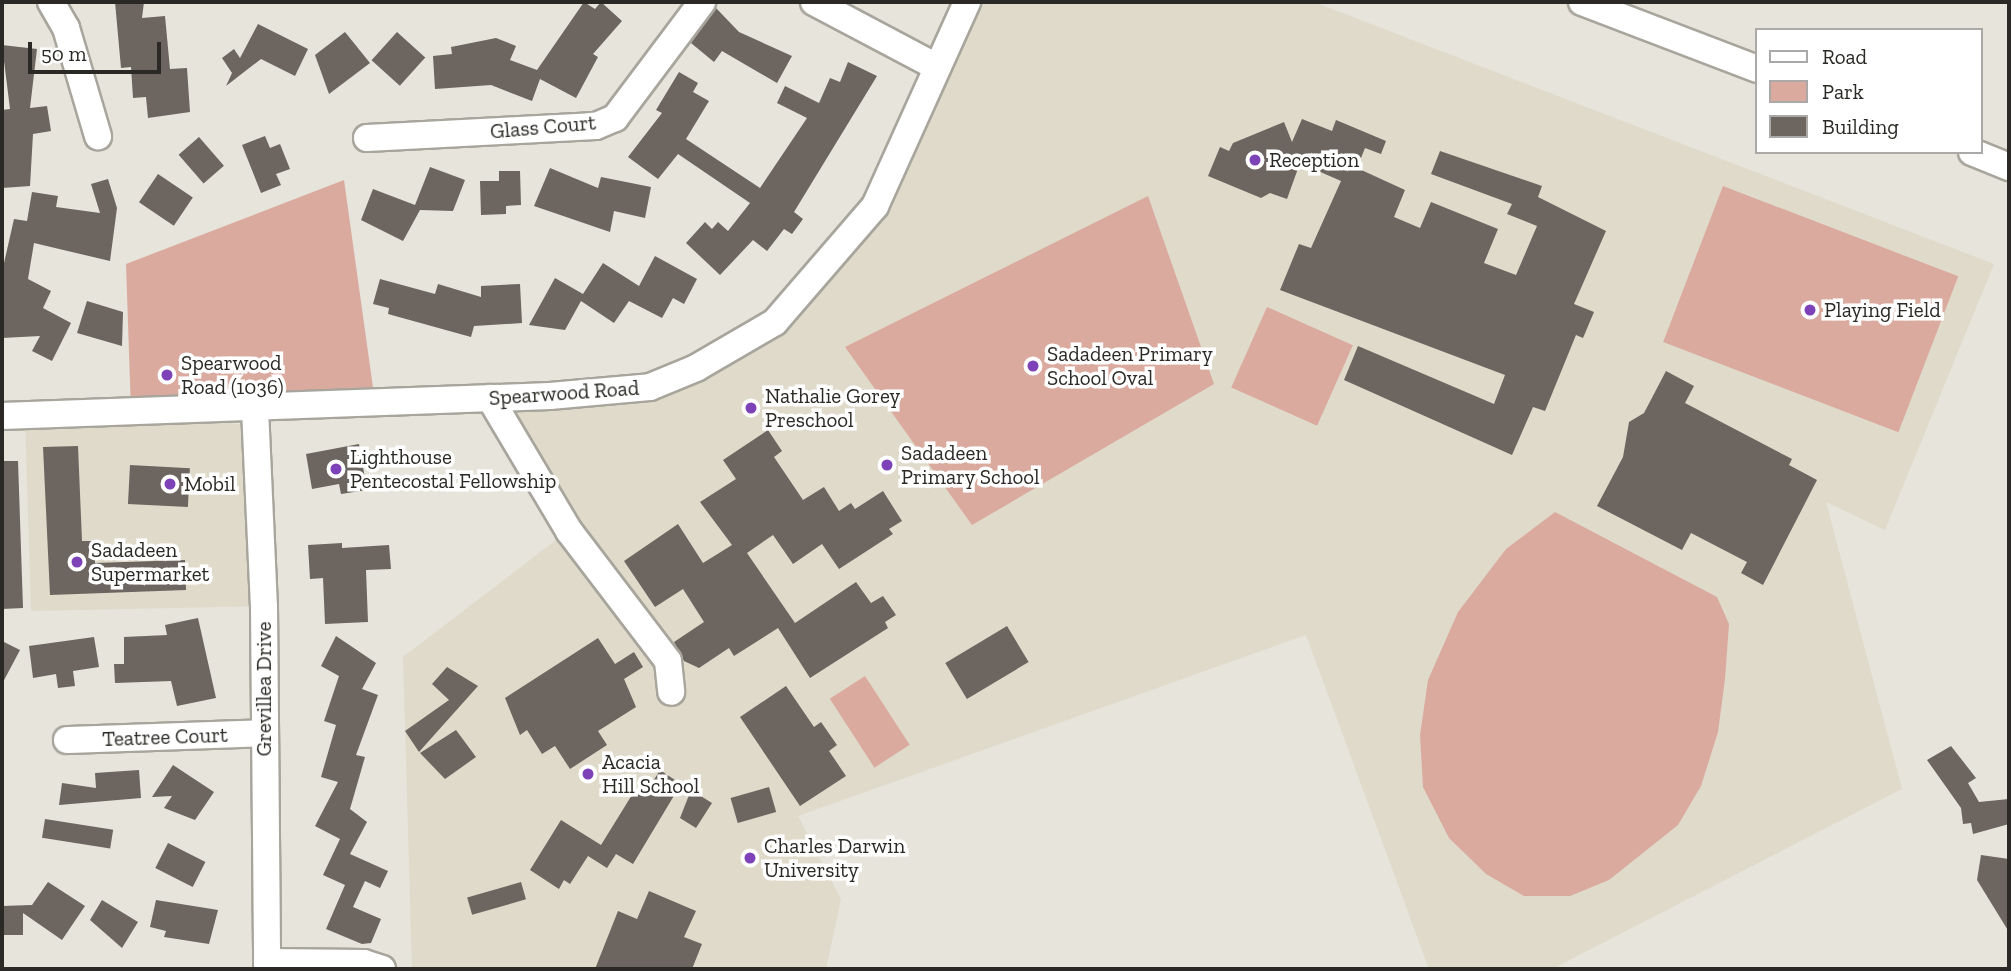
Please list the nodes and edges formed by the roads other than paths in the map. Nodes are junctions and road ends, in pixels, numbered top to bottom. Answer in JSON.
{"nodes":[{"id":1,"x":51,"y":2,"type":"edge"},
{"id":2,"x":702,"y":2,"type":"edge"},
{"id":3,"x":814,"y":2,"type":"edge"},
{"id":4,"x":967,"y":2,"type":"edge"},
{"id":5,"x":1583,"y":2,"type":"edge"},
{"id":6,"x":937,"y":67,"type":"junction"},
{"id":7,"x":1756,"y":69,"type":"edge"},
{"id":8,"x":98,"y":136,"type":"dead end"},
{"id":9,"x":367,"y":138,"type":"dead end"},
{"id":10,"x":1977,"y":154,"type":"edge"},
{"id":11,"x":2009,"y":167,"type":"edge"},
{"id":12,"x":490,"y":398,"type":"junction"},
{"id":13,"x":255,"y":409,"type":"junction"},
{"id":14,"x":2,"y":416,"type":"edge"},
{"id":15,"x":671,"y":692,"type":"dead end"},
{"id":16,"x":264,"y":733,"type":"junction"},
{"id":17,"x":67,"y":740,"type":"dead end"},
{"id":18,"x":267,"y":966,"type":"edge"},
{"id":19,"x":382,"y":969,"type":"edge"}],
"edges":[{"from":1,"to":8,"type":"street"},
{"from":2,"to":9,"type":"street","name":"Glass Court"},
{"from":3,"to":6,"type":"street"},
{"from":4,"to":6,"type":"street","name":"Spearwood Road"},
{"from":5,"to":7,"type":"street"},
{"from":6,"to":12,"type":"street","name":"Spearwood Road"},
{"from":10,"to":11,"type":"street"},
{"from":12,"to":13,"type":"street","name":"Spearwood Road"},
{"from":12,"to":15,"type":"street"},
{"from":13,"to":14,"type":"street","name":"Spearwood Road"},
{"from":13,"to":16,"type":"street","name":"Grevillea Drive"},
{"from":16,"to":17,"type":"street","name":"Teatree Court"},
{"from":16,"to":18,"type":"street","name":"Grevillea Drive"},
{"from":18,"to":19,"type":"street"}]}
